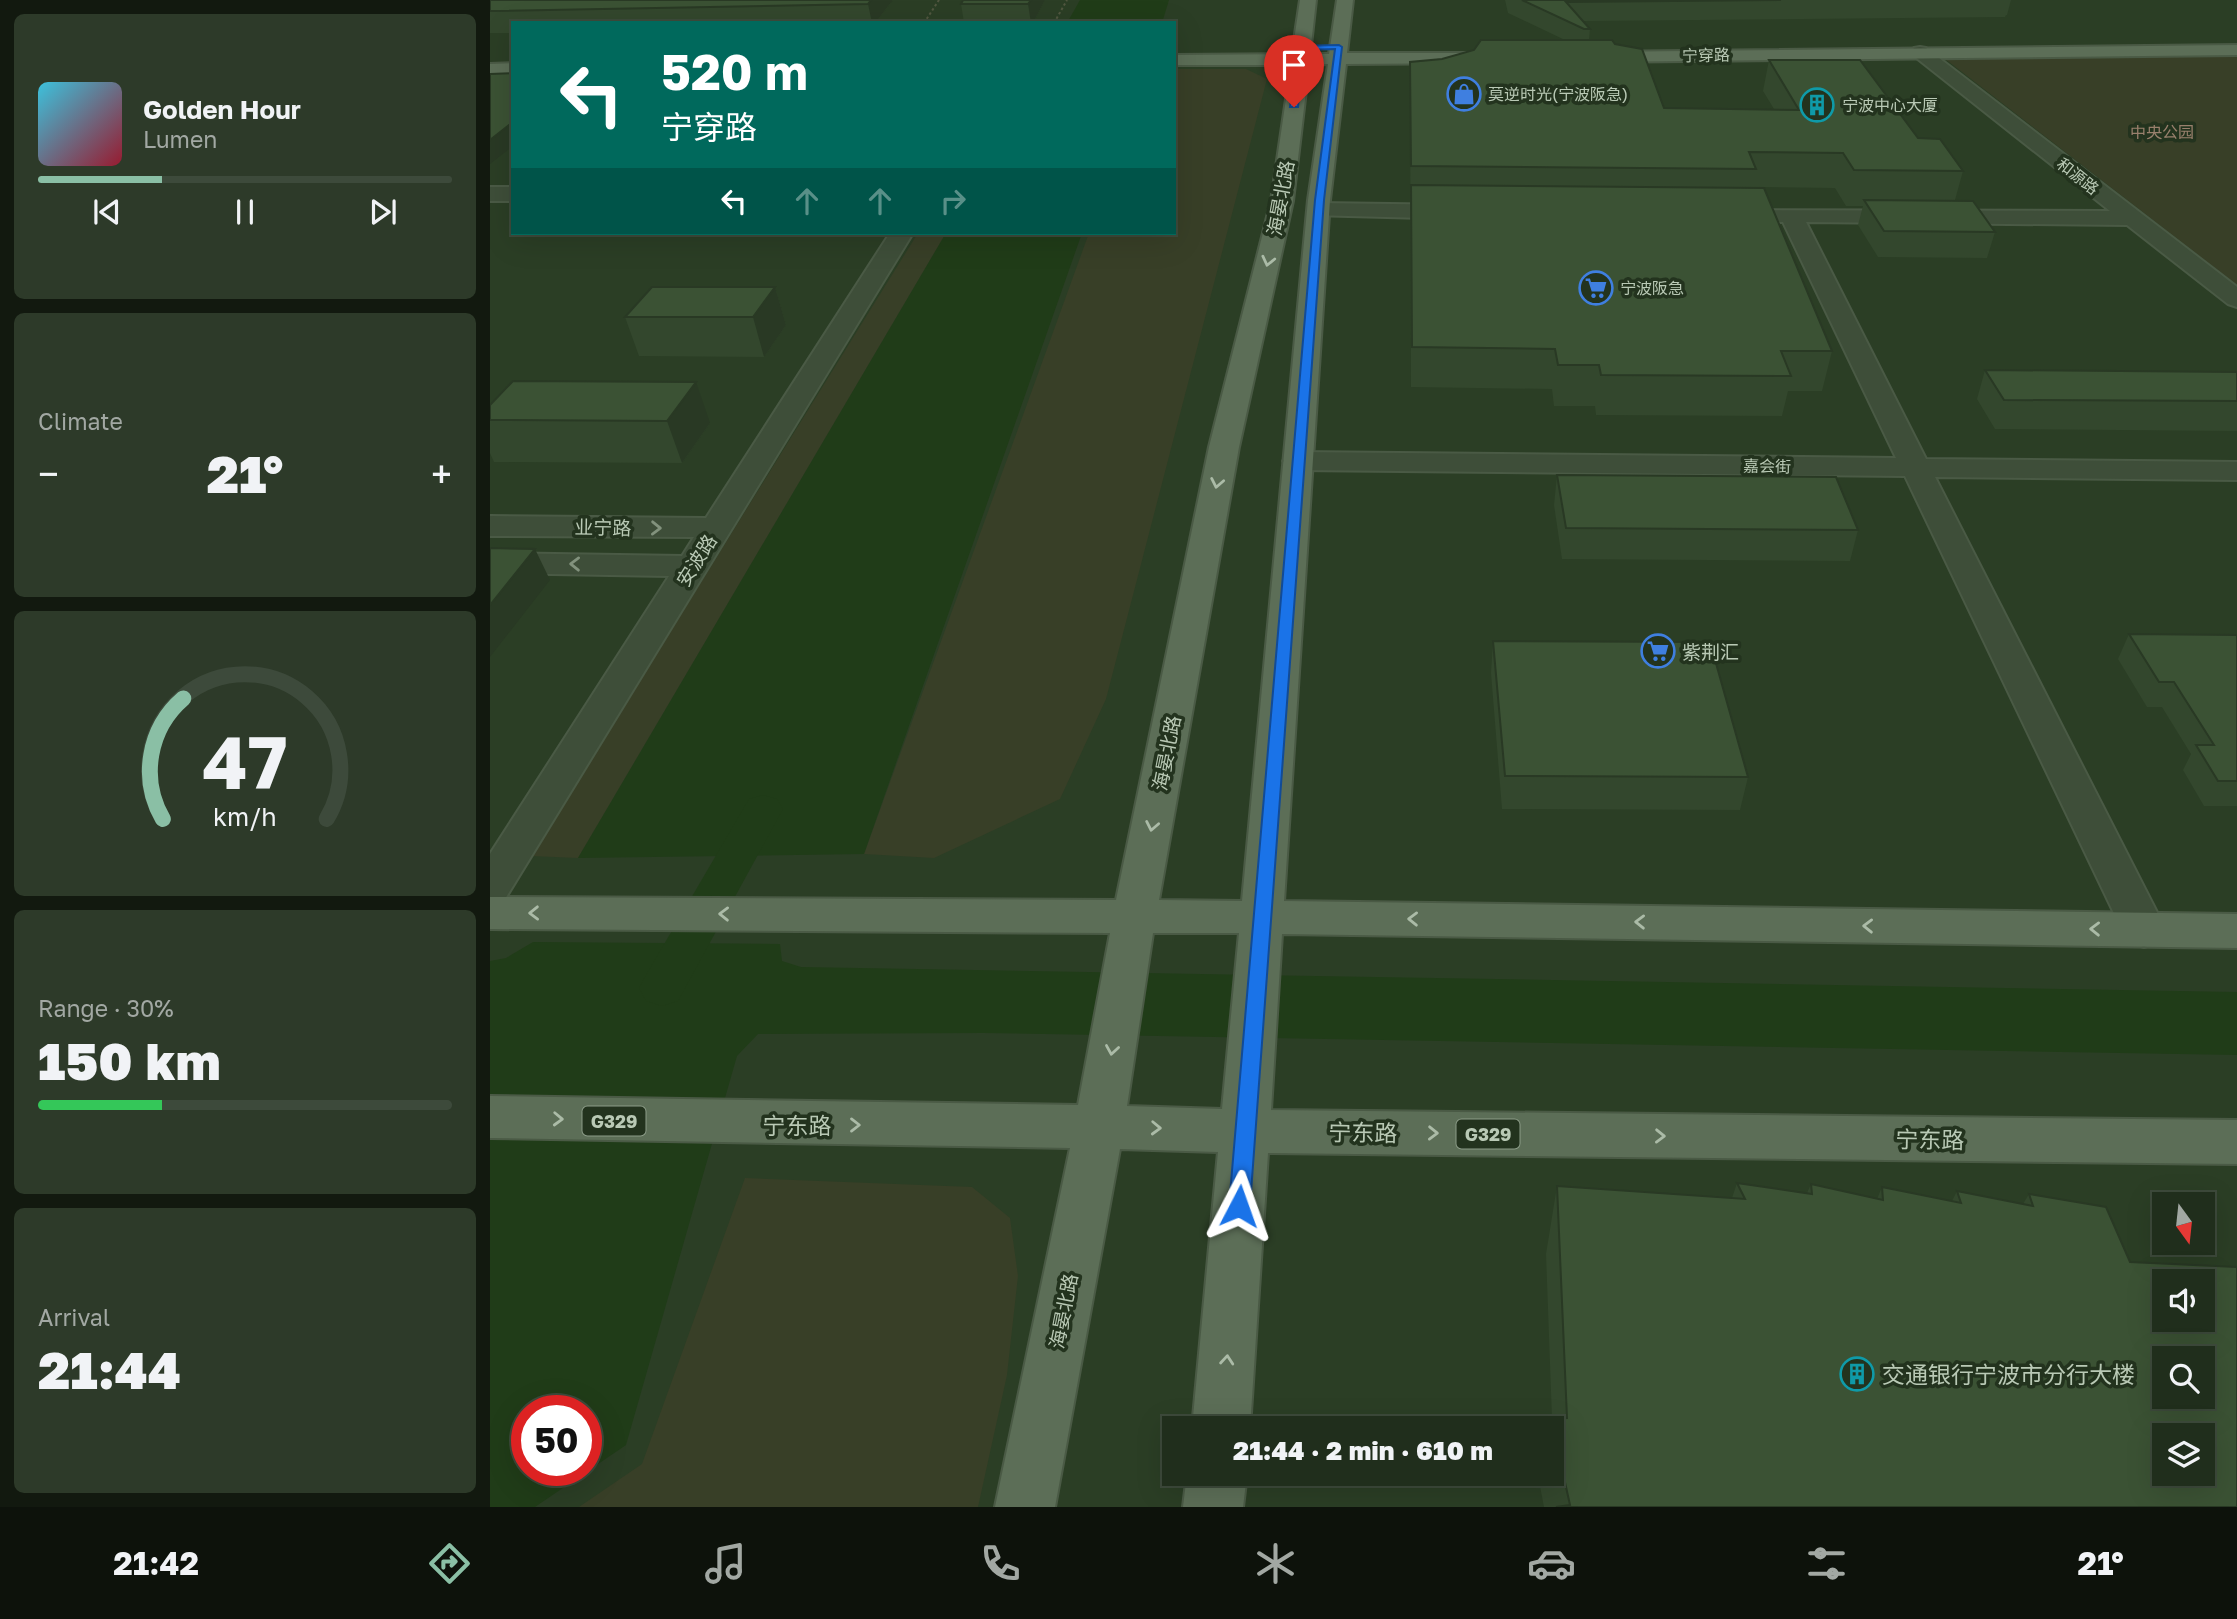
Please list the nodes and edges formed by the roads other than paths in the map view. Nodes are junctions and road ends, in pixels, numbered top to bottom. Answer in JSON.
{"nodes":[{"id":1,"x":1308,"y":0,"type":"edge"},
{"id":2,"x":1345,"y":0,"type":"edge"},
{"id":3,"x":2237,"y":41,"type":"edge"},
{"id":4,"x":1176,"y":48,"type":"edge"},
{"id":5,"x":2237,"y":50,"type":"edge"},
{"id":6,"x":1504,"y":52,"type":"edge"},
{"id":7,"x":1920,"y":52,"type":"junction"},
{"id":8,"x":1319,"y":54,"type":"junction"},
{"id":9,"x":1176,"y":60,"type":"edge"},
{"id":10,"x":511,"y":68,"type":"edge"},
{"id":11,"x":490,"y":69,"type":"edge"},
{"id":12,"x":511,"y":77,"type":"edge"},
{"id":13,"x":490,"y":78,"type":"edge"},
{"id":14,"x":490,"y":194,"type":"edge"},
{"id":15,"x":511,"y":194,"type":"edge"},
{"id":16,"x":1319,"y":210,"type":"junction"},
{"id":17,"x":1485,"y":212,"type":"edge"},
{"id":18,"x":1707,"y":215,"type":"edge"},
{"id":19,"x":1791,"y":216,"type":"junction"},
{"id":20,"x":2132,"y":218,"type":"junction"},
{"id":21,"x":900,"y":235,"type":"edge"},
{"id":22,"x":2237,"y":299,"type":"edge"},
{"id":23,"x":1298,"y":461,"type":"junction"},
{"id":24,"x":1915,"y":467,"type":"junction"},
{"id":25,"x":2237,"y":471,"type":"edge"},
{"id":26,"x":490,"y":526,"type":"edge"},
{"id":27,"x":716,"y":528,"type":"junction"},
{"id":28,"x":490,"y":563,"type":"edge"},
{"id":29,"x":692,"y":566,"type":"junction"},
{"id":30,"x":490,"y":888,"type":"edge"},
{"id":31,"x":490,"y":913,"type":"edge"},
{"id":32,"x":1134,"y":917,"type":"junction"},
{"id":33,"x":1260,"y":917,"type":"junction"},
{"id":34,"x":2144,"y":930,"type":"junction"},
{"id":35,"x":2237,"y":931,"type":"edge"},
{"id":36,"x":490,"y":1117,"type":"edge"},
{"id":37,"x":1100,"y":1126,"type":"junction"},
{"id":38,"x":1244,"y":1131,"type":"junction"},
{"id":39,"x":2237,"y":1142,"type":"edge"},
{"id":40,"x":1222,"y":1416,"type":"edge"},
{"id":41,"x":1216,"y":1486,"type":"edge"},
{"id":42,"x":1025,"y":1507,"type":"edge"},
{"id":43,"x":1213,"y":1507,"type":"edge"}],
"edges":[{"from":1,"to":8,"type":"main road","name":"海晏北路"},
{"from":2,"to":8,"type":"main road","name":"海晏北路"},
{"from":3,"to":7,"type":"main road","name":"宁穿路"},
{"from":4,"to":8,"type":"main road"},
{"from":5,"to":7,"type":"main road","name":"宁穿路"},
{"from":6,"to":8,"type":"main road"},
{"from":7,"to":20,"type":"street","name":"和源路"},
{"from":8,"to":9,"type":"main road"},
{"from":8,"to":16,"type":"main road","name":"海晏北路"},
{"from":8,"to":32,"type":"main road","name":"海晏北路","one_way":true},
{"from":10,"to":11,"type":"main road"},
{"from":12,"to":13,"type":"main road"},
{"from":14,"to":15,"type":"street"},
{"from":16,"to":17,"type":"street"},
{"from":16,"to":23,"type":"main road","name":"海晏北路"},
{"from":18,"to":19,"type":"street"},
{"from":19,"to":20,"type":"street"},
{"from":19,"to":24,"type":"street"},
{"from":20,"to":22,"type":"street","name":"和源路"},
{"from":21,"to":27,"type":"street","name":"安波路"},
{"from":23,"to":24,"type":"street","name":"嘉会街"},
{"from":23,"to":33,"type":"main road","name":"海晏北路"},
{"from":24,"to":25,"type":"street","name":"嘉会街"},
{"from":24,"to":34,"type":"street"},
{"from":26,"to":27,"type":"street","name":"业宁路","one_way":true},
{"from":27,"to":29,"type":"street","name":"安波路"},
{"from":29,"to":28,"type":"street","name":"业宁路","one_way":true},
{"from":29,"to":30,"type":"street","name":"安波路"},
{"from":32,"to":31,"type":"main road","one_way":true},
{"from":32,"to":33,"type":"main road"},
{"from":32,"to":37,"type":"main road","name":"海晏北路","one_way":true},
{"from":34,"to":33,"type":"main road","one_way":true},
{"from":33,"to":38,"type":"main road","name":"海晏北路"},
{"from":34,"to":35,"type":"main road"},
{"from":36,"to":37,"type":"main road","name":"宁东路","number":"G329","one_way":true},
{"from":37,"to":38,"type":"main road","name":"宁东路","number":"G329","one_way":true},
{"from":37,"to":42,"type":"main road","name":"海晏北路"},
{"from":38,"to":39,"type":"main road","name":"宁东路","number":"G329","one_way":true},
{"from":40,"to":38,"type":"main road","name":"海晏北路","one_way":true},
{"from":41,"to":43,"type":"main road"}]}
